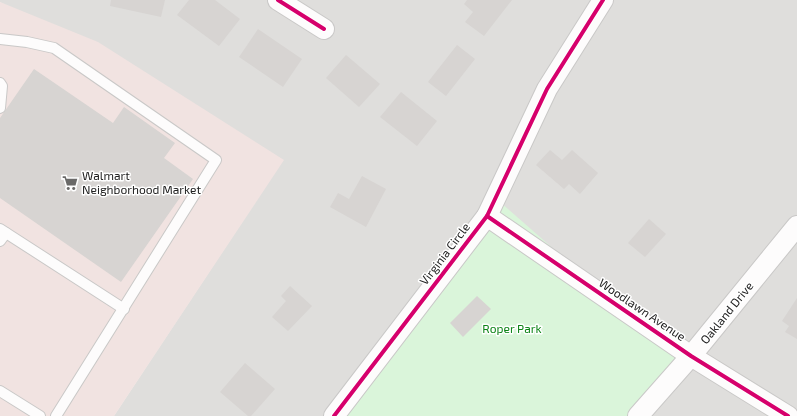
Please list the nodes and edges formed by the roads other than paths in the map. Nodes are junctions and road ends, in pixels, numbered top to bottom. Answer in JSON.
{"nodes":[{"id":1,"x":278,"y":0,"type":"edge"},
{"id":2,"x":603,"y":0,"type":"edge"},
{"id":3,"x":324,"y":29,"type":"dead end"},
{"id":4,"x":0,"y":40,"type":"edge"},
{"id":5,"x":0,"y":82,"type":"edge"},
{"id":6,"x":0,"y":108,"type":"edge"},
{"id":7,"x":487,"y":216,"type":"junction"},
{"id":8,"x":797,"y":226,"type":"edge"},
{"id":9,"x":2,"y":235,"type":"edge"},
{"id":10,"x":124,"y":309,"type":"junction"},
{"id":11,"x":691,"y":356,"type":"junction"},
{"id":12,"x":0,"y":391,"type":"edge"},
{"id":13,"x":40,"y":416,"type":"edge"},
{"id":14,"x":56,"y":416,"type":"edge"},
{"id":15,"x":334,"y":416,"type":"edge"},
{"id":16,"x":638,"y":416,"type":"edge"},
{"id":17,"x":788,"y":416,"type":"edge"}],
"edges":[{"from":1,"to":3,"type":"street"},
{"from":2,"to":7,"type":"street","name":"Virginia Circle"},
{"from":4,"to":10,"type":"lane"},
{"from":5,"to":6,"type":"lane"},
{"from":7,"to":11,"type":"street","name":"Woodlawn Avenue"},
{"from":7,"to":15,"type":"street","name":"Virginia Circle"},
{"from":8,"to":11,"type":"street","name":"Oakland Drive"},
{"from":9,"to":10,"type":"lane"},
{"from":10,"to":14,"type":"lane"},
{"from":11,"to":16,"type":"street","name":"Oakland Drive"},
{"from":11,"to":17,"type":"street","name":"Woodlawn Avenue"},
{"from":12,"to":13,"type":"lane"}]}
